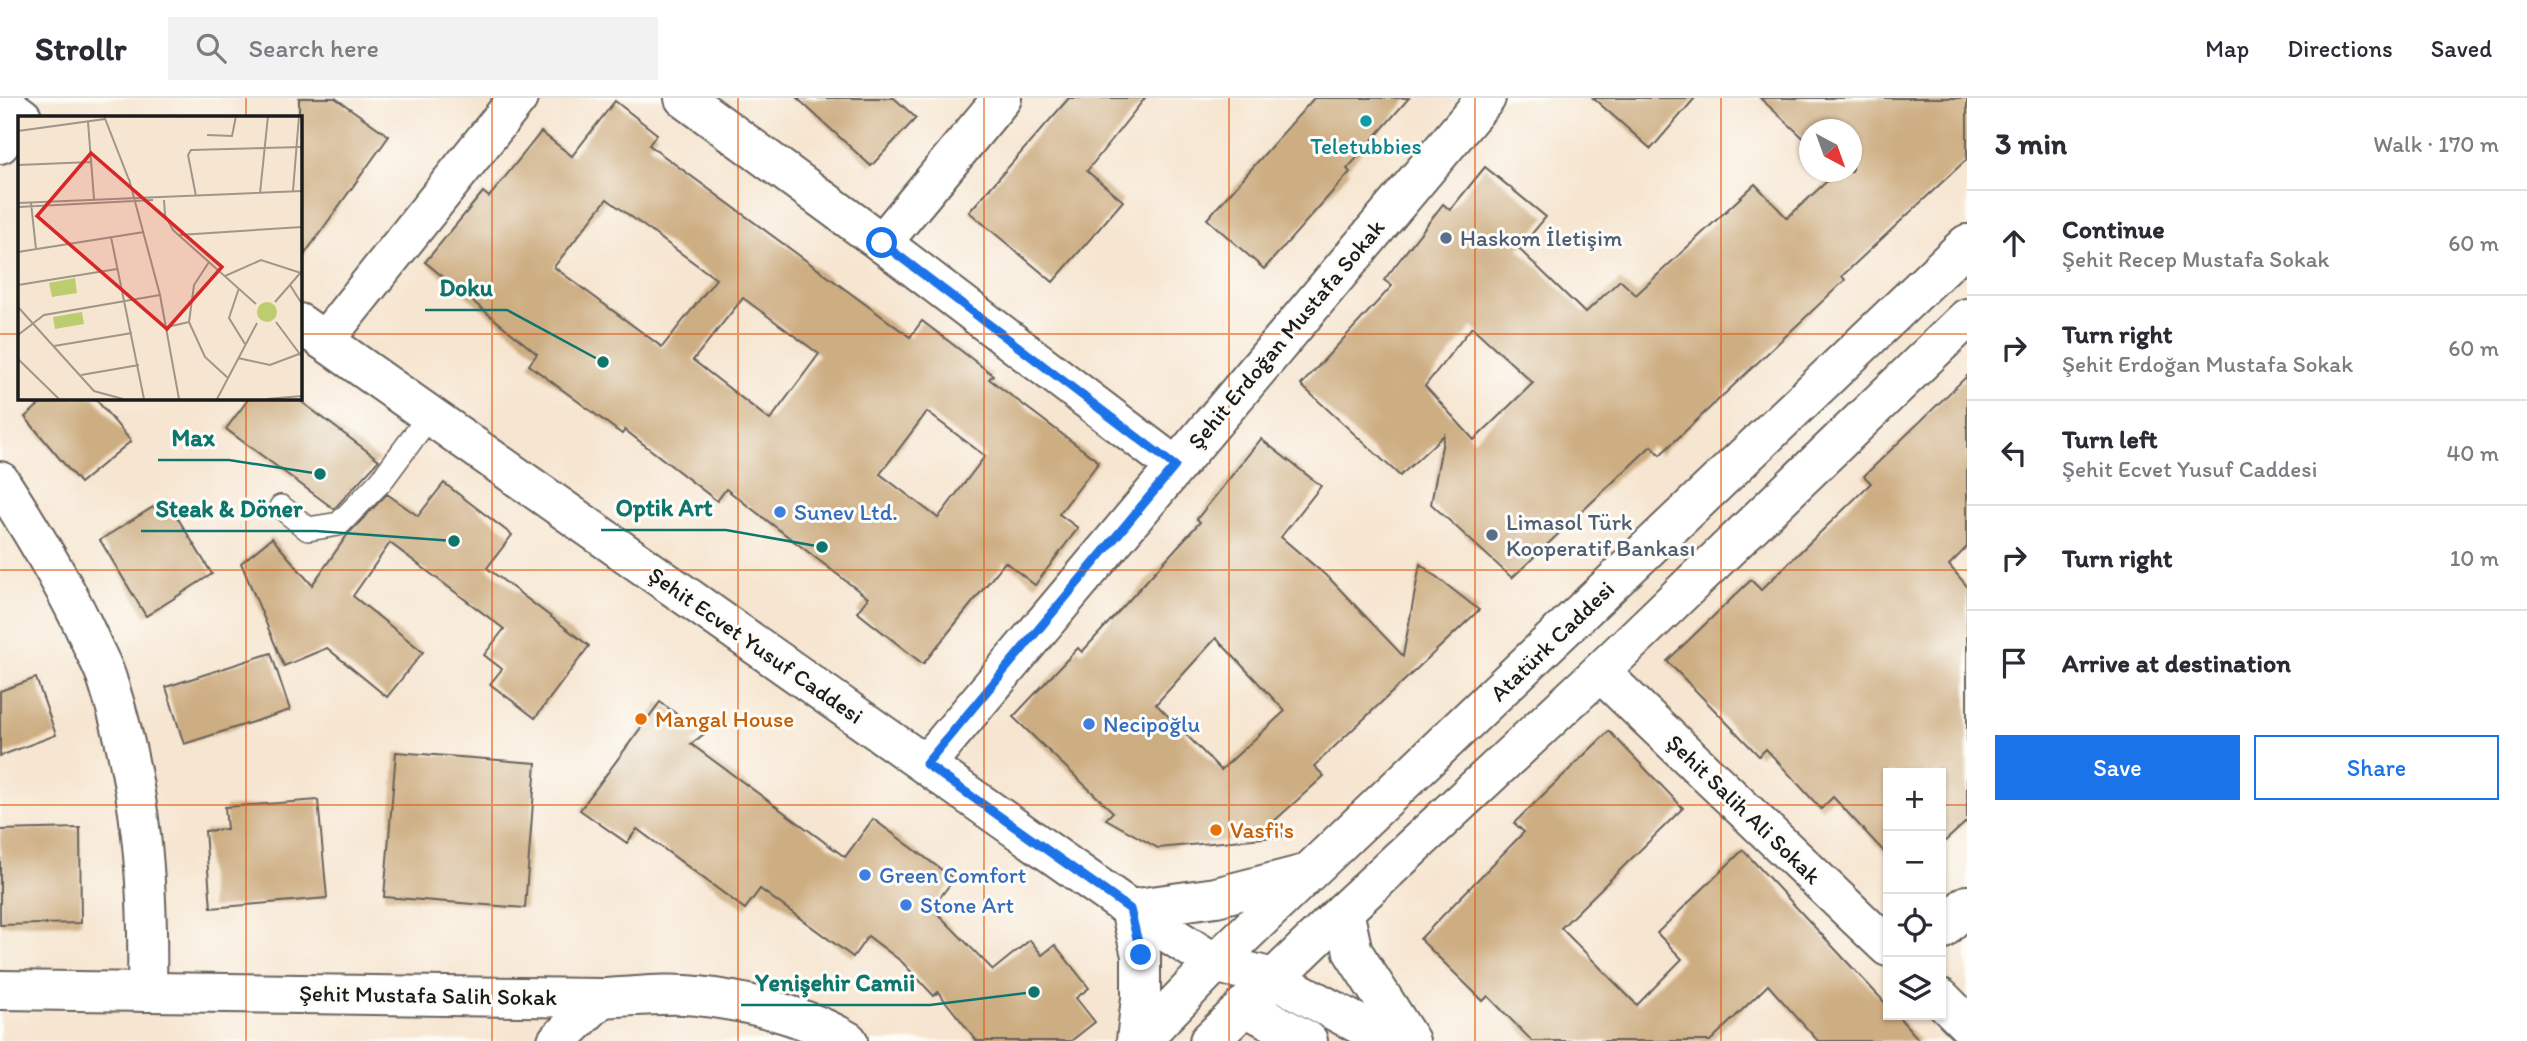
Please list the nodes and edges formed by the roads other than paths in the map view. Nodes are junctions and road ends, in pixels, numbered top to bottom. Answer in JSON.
{"nodes":[{"id":1,"x":519,"y":98,"type":"edge"},
{"id":2,"x":684,"y":98,"type":"edge"},
{"id":3,"x":1002,"y":98,"type":"edge"},
{"id":4,"x":1486,"y":98,"type":"edge"},
{"id":5,"x":0,"y":101,"type":"edge"},
{"id":6,"x":19,"y":116,"type":"edge"},
{"id":7,"x":18,"y":120,"type":"edge"},
{"id":8,"x":0,"y":144,"type":"edge"},
{"id":9,"x":882,"y":243,"type":"junction"},
{"id":10,"x":1967,"y":244,"type":"edge"},
{"id":11,"x":1967,"y":318,"type":"edge"},
{"id":12,"x":311,"y":332,"type":"edge"},
{"id":13,"x":430,"y":415,"type":"junction"},
{"id":14,"x":1175,"y":466,"type":"junction"},
{"id":15,"x":0,"y":481,"type":"edge"},
{"id":16,"x":281,"y":508,"type":"dead end"},
{"id":17,"x":1600,"y":672,"type":"junction"},
{"id":18,"x":926,"y":764,"type":"junction"},
{"id":19,"x":1307,"y":874,"type":"junction"},
{"id":20,"x":1967,"y":905,"type":"edge"},
{"id":21,"x":1130,"y":909,"type":"junction"},
{"id":22,"x":1344,"y":911,"type":"junction"},
{"id":23,"x":1946,"y":925,"type":"edge"},
{"id":24,"x":1883,"y":942,"type":"edge"},
{"id":25,"x":1215,"y":963,"type":"junction"},
{"id":26,"x":1273,"y":978,"type":"junction"},
{"id":27,"x":0,"y":990,"type":"edge"},
{"id":28,"x":147,"y":992,"type":"junction"},
{"id":29,"x":601,"y":998,"type":"junction"},
{"id":30,"x":1946,"y":1003,"type":"edge"},
{"id":31,"x":1244,"y":1006,"type":"junction"},
{"id":32,"x":1967,"y":1024,"type":"edge"},
{"id":33,"x":556,"y":1041,"type":"edge"},
{"id":34,"x":848,"y":1041,"type":"edge"},
{"id":35,"x":1138,"y":1041,"type":"edge"},
{"id":36,"x":1209,"y":1041,"type":"edge"},
{"id":37,"x":1308,"y":1041,"type":"edge"},
{"id":38,"x":1390,"y":1041,"type":"edge"},
{"id":39,"x":1410,"y":1041,"type":"edge"}],
"edges":[{"from":1,"to":12,"type":"main road"},
{"from":2,"to":9,"type":"main road"},
{"from":3,"to":9,"type":"main road"},
{"from":4,"to":14,"type":"main road","name":"Şehit Erdoğan Mustafa Sokak"},
{"from":5,"to":6,"type":"main road"},
{"from":7,"to":8,"type":"main road"},
{"from":9,"to":14,"type":"main road"},
{"from":10,"to":19,"type":"main road","name":"Atatürk Caddesi"},
{"from":11,"to":17,"type":"main road"},
{"from":12,"to":13,"type":"main road","name":"Şehit Ecvet Yusuf Caddesi"},
{"from":13,"to":16,"type":"lane"},
{"from":13,"to":18,"type":"main road","name":"Şehit Ecvet Yusuf Caddesi"},
{"from":14,"to":18,"type":"main road","name":"Şehit Erdoğan Mustafa Sokak"},
{"from":15,"to":28,"type":"main road"},
{"from":17,"to":22,"type":"main road"},
{"from":17,"to":24,"type":"main road","name":"Şehit Salih Ali Sokak"},
{"from":18,"to":21,"type":"main road","name":"Şehit Ecvet Yusuf Caddesi"},
{"from":19,"to":21,"type":"main road"},
{"from":19,"to":25,"type":"main road","name":"Atatürk Caddesi"},
{"from":20,"to":23,"type":"main road"},
{"from":21,"to":25,"type":"main road","name":"Şehit Ecvet Yusuf Caddesi"},
{"from":21,"to":35,"type":"main road"},
{"from":22,"to":26,"type":"main road"},
{"from":22,"to":39,"type":"main road"},
{"from":25,"to":26,"type":"main road","name":"Şehit Ecvet Yusuf Caddesi"},
{"from":25,"to":31,"type":"main road","name":"Şehit Ecvet Yusuf Caddesi"},
{"from":25,"to":35,"type":"main road","name":"Atatürk Caddesi"},
{"from":26,"to":31,"type":"main road"},
{"from":26,"to":38,"type":"main road","name":"Şehit Ecvet Yusuf Caddesi"},
{"from":27,"to":28,"type":"main road","name":"Şehit Mustafa Salih Sokak"},
{"from":28,"to":29,"type":"main road","name":"Şehit Mustafa Salih Sokak"},
{"from":29,"to":33,"type":"main road"},
{"from":29,"to":34,"type":"main road","name":"Şehit Mustafa Salih Sokak"},
{"from":30,"to":32,"type":"main road"},
{"from":31,"to":36,"type":"main road"},
{"from":31,"to":37,"type":"main road","name":"Şehit Ecvet Yusuf Caddesi"}]}
